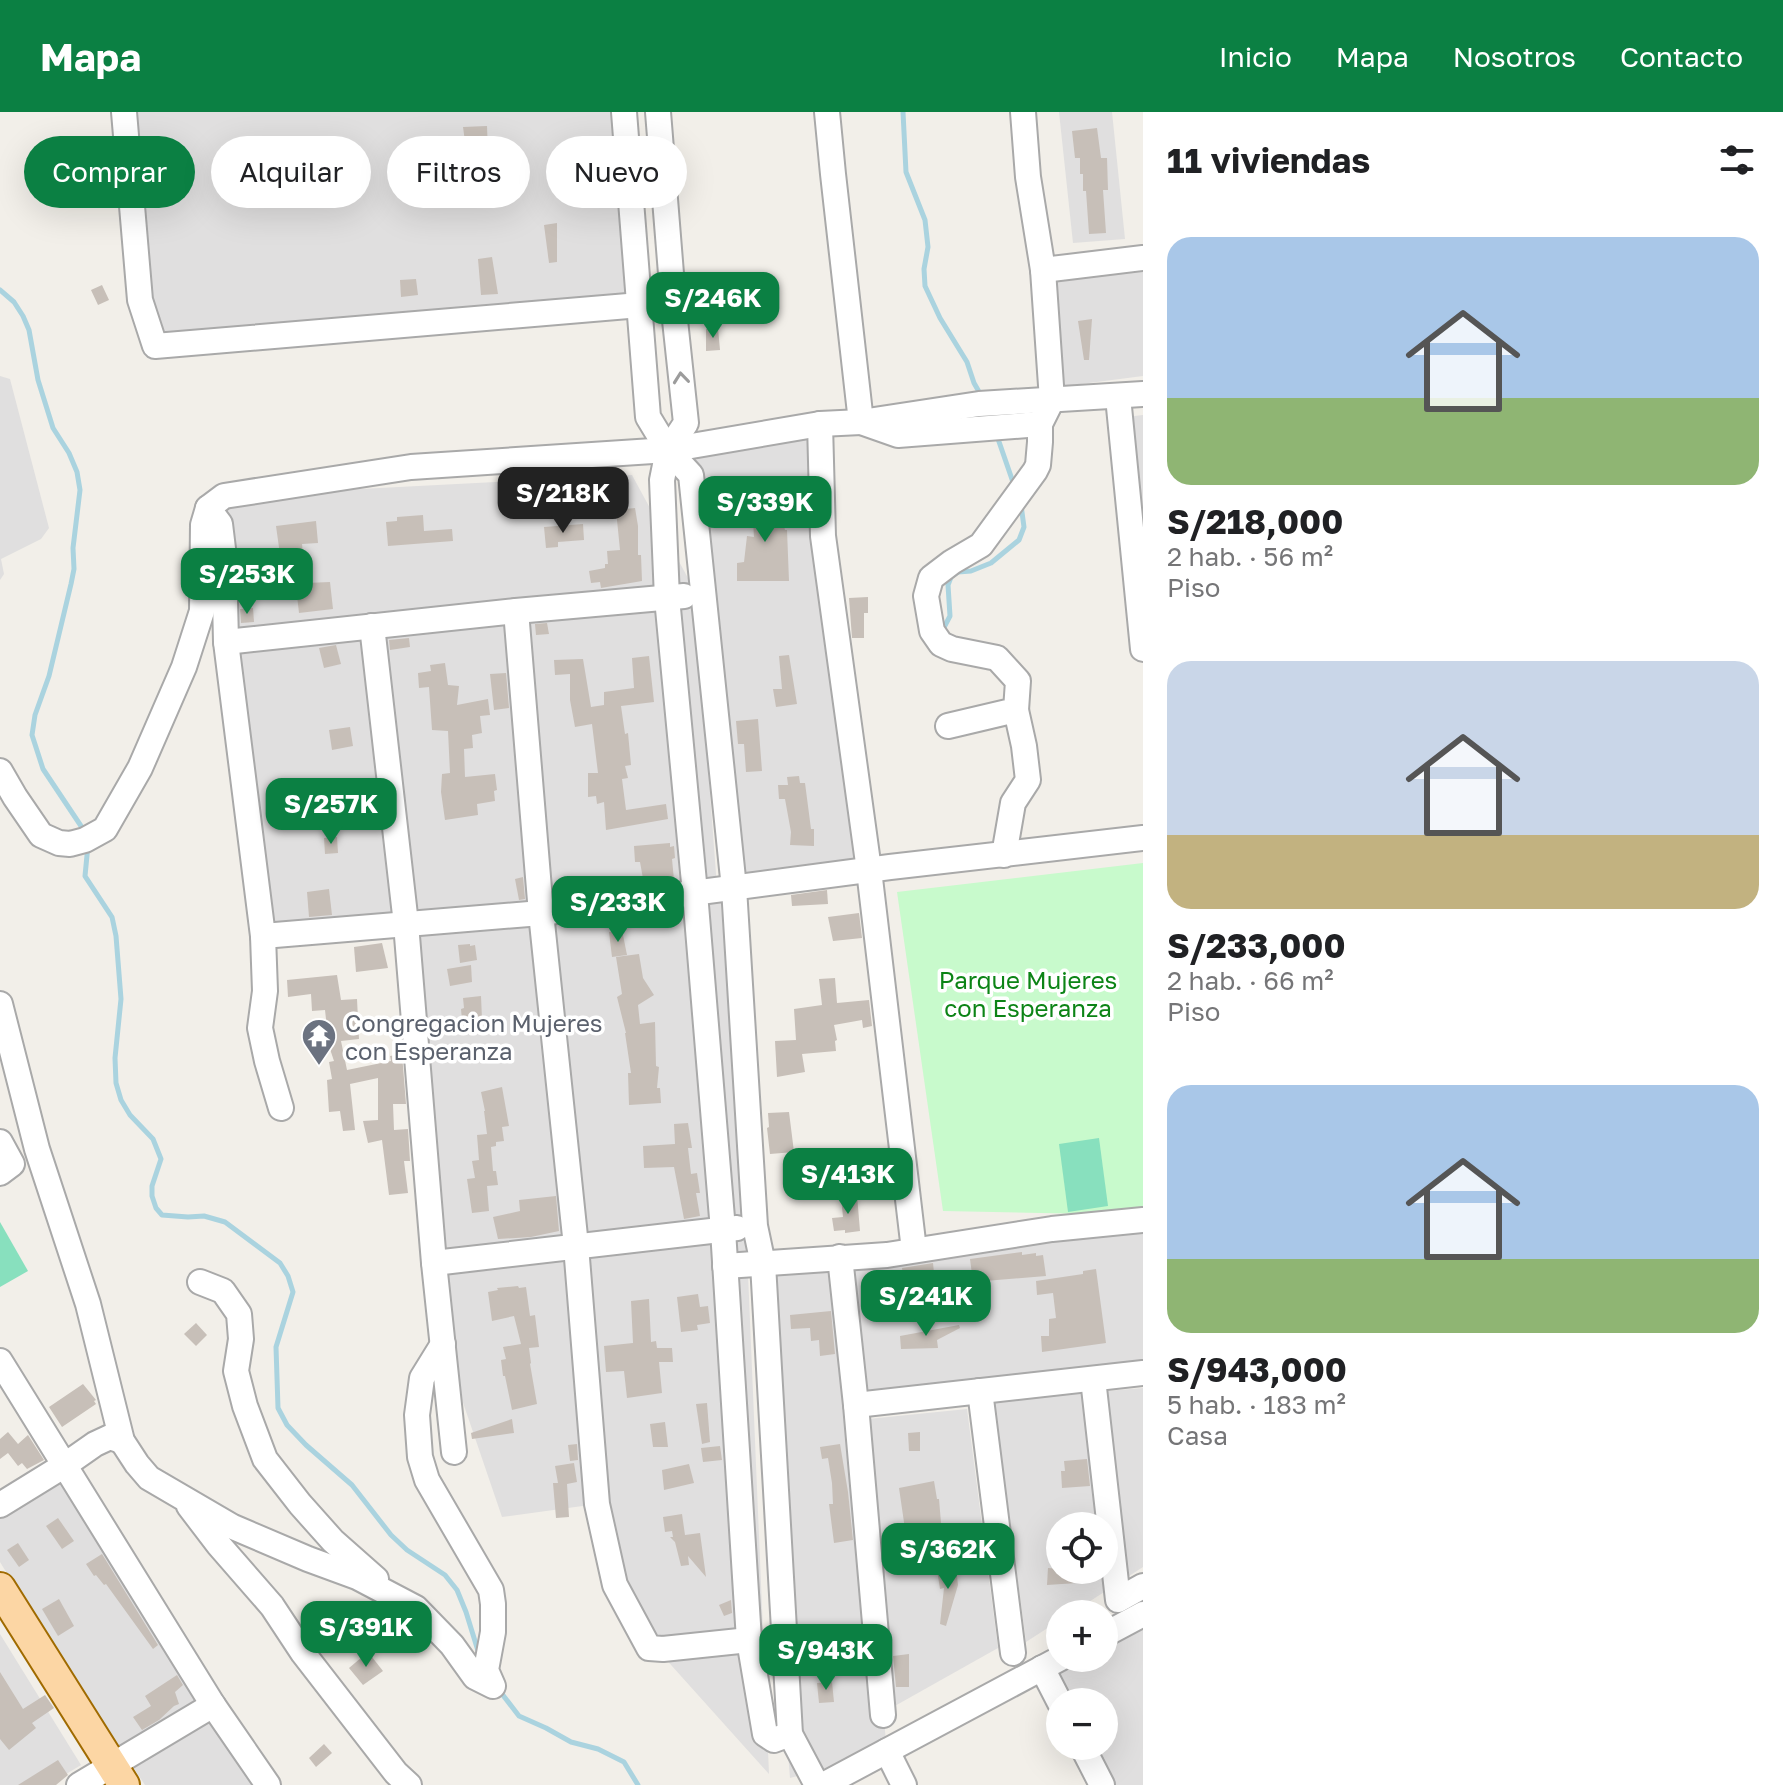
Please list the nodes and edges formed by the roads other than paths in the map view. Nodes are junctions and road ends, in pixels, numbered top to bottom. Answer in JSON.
{"nodes":[{"id":1,"x":124,"y":112,"type":"edge"},
{"id":2,"x":624,"y":112,"type":"edge"},
{"id":3,"x":658,"y":112,"type":"edge"},
{"id":4,"x":827,"y":112,"type":"edge"},
{"id":5,"x":1023,"y":112,"type":"edge"},
{"id":6,"x":1143,"y":258,"type":"edge"},
{"id":7,"x":1043,"y":270,"type":"junction"},
{"id":8,"x":640,"y":305,"type":"junction"},
{"id":9,"x":1143,"y":394,"type":"edge"},
{"id":10,"x":1118,"y":397,"type":"junction"},
{"id":11,"x":1052,"y":400,"type":"junction"},
{"id":12,"x":861,"y":422,"type":"junction"},
{"id":13,"x":820,"y":424,"type":"junction"},
{"id":14,"x":1040,"y":424,"type":"junction"},
{"id":15,"x":668,"y":450,"type":"junction"},
{"id":16,"x":208,"y":508,"type":"junction"},
{"id":17,"x":1138,"y":554,"type":"edge"},
{"id":18,"x":702,"y":594,"type":"junction"},
{"id":19,"x":667,"y":598,"type":"junction"},
{"id":20,"x":516,"y":611,"type":"junction"},
{"id":21,"x":372,"y":626,"type":"junction"},
{"id":22,"x":226,"y":642,"type":"junction"},
{"id":23,"x":1143,"y":649,"type":"edge"},
{"id":24,"x":1016,"y":710,"type":"junction"},
{"id":25,"x":948,"y":726,"type":"dead end"},
{"id":26,"x":0,"y":771,"type":"edge"},
{"id":27,"x":1143,"y":838,"type":"edge"},
{"id":28,"x":1004,"y":855,"type":"junction"},
{"id":29,"x":869,"y":870,"type":"junction"},
{"id":30,"x":734,"y":888,"type":"junction"},
{"id":31,"x":695,"y":893,"type":"junction"},
{"id":32,"x":541,"y":913,"type":"junction"},
{"id":33,"x":406,"y":924,"type":"junction"},
{"id":34,"x":263,"y":936,"type":"junction"},
{"id":35,"x":0,"y":1004,"type":"edge"},
{"id":36,"x":281,"y":1108,"type":"dead end"},
{"id":37,"x":0,"y":1142,"type":"edge"},
{"id":38,"x":0,"y":1173,"type":"edge"},
{"id":39,"x":1143,"y":1220,"type":"edge"},
{"id":40,"x":755,"y":1226,"type":"junction"},
{"id":41,"x":723,"y":1230,"type":"junction"},
{"id":42,"x":576,"y":1246,"type":"junction"},
{"id":43,"x":914,"y":1250,"type":"junction"},
{"id":44,"x":840,"y":1257,"type":"junction"},
{"id":45,"x":434,"y":1263,"type":"junction"},
{"id":46,"x":763,"y":1264,"type":"junction"},
{"id":47,"x":725,"y":1266,"type":"junction"},
{"id":48,"x":200,"y":1282,"type":"dead end"},
{"id":49,"x":443,"y":1344,"type":"junction"},
{"id":50,"x":0,"y":1361,"type":"edge"},
{"id":51,"x":1143,"y":1373,"type":"edge"},
{"id":52,"x":1093,"y":1379,"type":"junction"},
{"id":53,"x":980,"y":1391,"type":"junction"},
{"id":54,"x":856,"y":1405,"type":"junction"},
{"id":55,"x":122,"y":1441,"type":"junction"},
{"id":56,"x":454,"y":1452,"type":"dead end"},
{"id":57,"x":65,"y":1465,"type":"junction"},
{"id":58,"x":183,"y":1497,"type":"junction"},
{"id":59,"x":0,"y":1505,"type":"edge"},
{"id":60,"x":1143,"y":1586,"type":"edge"},
{"id":61,"x":0,"y":1588,"type":"edge"},
{"id":62,"x":395,"y":1596,"type":"junction"},
{"id":63,"x":1143,"y":1614,"type":"edge"},
{"id":64,"x":1118,"y":1627,"type":"edge"},
{"id":65,"x":749,"y":1640,"type":"junction"},
{"id":66,"x":1013,"y":1653,"type":"dead end"},
{"id":67,"x":1046,"y":1666,"type":"edge"},
{"id":68,"x":213,"y":1705,"type":"junction"},
{"id":69,"x":883,"y":1715,"type":"dead end"},
{"id":70,"x":790,"y":1734,"type":"junction"},
{"id":71,"x":887,"y":1751,"type":"junction"},
{"id":72,"x":1089,"y":1760,"type":"edge"},
{"id":73,"x":118,"y":1775,"type":"edge"},
{"id":74,"x":79,"y":1785,"type":"edge"},
{"id":75,"x":268,"y":1785,"type":"edge"},
{"id":76,"x":409,"y":1785,"type":"edge"},
{"id":77,"x":817,"y":1785,"type":"edge"},
{"id":78,"x":823,"y":1785,"type":"edge"},
{"id":79,"x":904,"y":1785,"type":"edge"},
{"id":80,"x":1102,"y":1785,"type":"edge"}],
"edges":[{"from":1,"to":8,"type":"street"},
{"from":2,"to":8,"type":"street"},
{"from":15,"to":3,"type":"street","one_way":true},
{"from":4,"to":12,"type":"street"},
{"from":5,"to":7,"type":"street"},
{"from":6,"to":7,"type":"street"},
{"from":7,"to":11,"type":"street"},
{"from":8,"to":15,"type":"street"},
{"from":9,"to":10,"type":"street"},
{"from":10,"to":11,"type":"street"},
{"from":10,"to":17,"type":"street"},
{"from":11,"to":12,"type":"street"},
{"from":11,"to":14,"type":"street"},
{"from":12,"to":13,"type":"street"},
{"from":12,"to":14,"type":"street"},
{"from":13,"to":15,"type":"street"},
{"from":13,"to":29,"type":"street"},
{"from":14,"to":24,"type":"street"},
{"from":15,"to":16,"type":"street"},
{"from":15,"to":18,"type":"street"},
{"from":15,"to":19,"type":"street"},
{"from":16,"to":22,"type":"street"},
{"from":16,"to":26,"type":"street"},
{"from":17,"to":23,"type":"street"},
{"from":18,"to":19,"type":"street"},
{"from":18,"to":30,"type":"street"},
{"from":19,"to":20,"type":"street"},
{"from":19,"to":31,"type":"street"},
{"from":20,"to":21,"type":"street"},
{"from":20,"to":32,"type":"street"},
{"from":21,"to":22,"type":"street"},
{"from":21,"to":33,"type":"street"},
{"from":22,"to":34,"type":"street"},
{"from":24,"to":25,"type":"street"},
{"from":24,"to":28,"type":"street"},
{"from":27,"to":28,"type":"street"},
{"from":28,"to":29,"type":"street"},
{"from":29,"to":30,"type":"street"},
{"from":29,"to":43,"type":"street"},
{"from":30,"to":31,"type":"street"},
{"from":30,"to":40,"type":"street"},
{"from":31,"to":32,"type":"street"},
{"from":31,"to":41,"type":"street"},
{"from":32,"to":33,"type":"street"},
{"from":32,"to":42,"type":"street"},
{"from":33,"to":34,"type":"street"},
{"from":33,"to":45,"type":"street"},
{"from":34,"to":36,"type":"street"},
{"from":35,"to":55,"type":"street"},
{"from":37,"to":38,"type":"street"},
{"from":39,"to":43,"type":"street"},
{"from":40,"to":41,"type":"street"},
{"from":40,"to":46,"type":"street"},
{"from":41,"to":42,"type":"street"},
{"from":41,"to":47,"type":"street"},
{"from":42,"to":45,"type":"street"},
{"from":42,"to":65,"type":"street"},
{"from":43,"to":44,"type":"street"},
{"from":44,"to":46,"type":"street"},
{"from":44,"to":54,"type":"street"},
{"from":45,"to":49,"type":"street"},
{"from":46,"to":47,"type":"street"},
{"from":46,"to":70,"type":"street"},
{"from":47,"to":65,"type":"street"},
{"from":48,"to":62,"type":"street"},
{"from":49,"to":56,"type":"street"},
{"from":49,"to":62,"type":"street"},
{"from":50,"to":57,"type":"street"},
{"from":51,"to":52,"type":"street"},
{"from":52,"to":53,"type":"street"},
{"from":52,"to":60,"type":"street"},
{"from":53,"to":54,"type":"street"},
{"from":53,"to":66,"type":"street"},
{"from":54,"to":69,"type":"street"},
{"from":55,"to":57,"type":"street"},
{"from":55,"to":58,"type":"street"},
{"from":57,"to":59,"type":"street"},
{"from":57,"to":68,"type":"street"},
{"from":58,"to":62,"type":"street"},
{"from":58,"to":76,"type":"street"},
{"from":61,"to":73,"type":"main road"},
{"from":63,"to":64,"type":"street"},
{"from":65,"to":70,"type":"street"},
{"from":67,"to":71,"type":"street"},
{"from":68,"to":73,"type":"street"},
{"from":68,"to":75,"type":"street"},
{"from":70,"to":77,"type":"street"},
{"from":71,"to":78,"type":"street"},
{"from":71,"to":79,"type":"street"},
{"from":72,"to":80,"type":"street"},
{"from":73,"to":74,"type":"street"}]}
